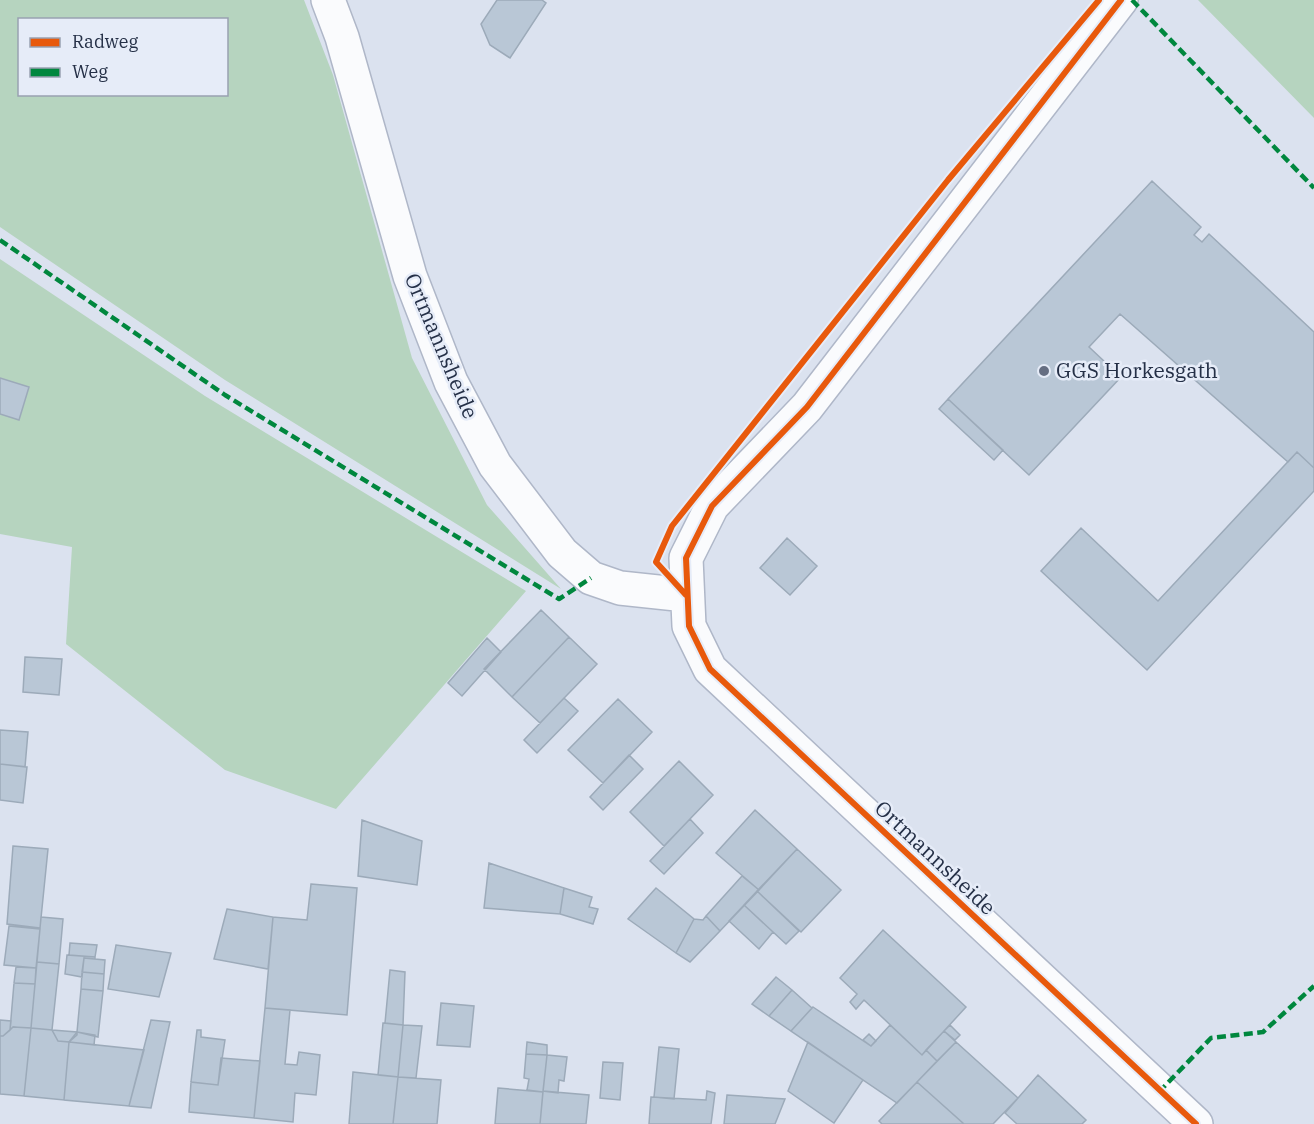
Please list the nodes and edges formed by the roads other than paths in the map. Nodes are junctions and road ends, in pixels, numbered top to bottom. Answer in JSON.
{"nodes":[{"id":1,"x":328,"y":0,"type":"edge"},
{"id":2,"x":1121,"y":0,"type":"edge"},
{"id":3,"x":686,"y":595,"type":"junction"},
{"id":4,"x":1196,"y":1124,"type":"edge"}],
"edges":[{"from":1,"to":3,"type":"street","name":"Ortmannsheide"},
{"from":2,"to":3,"type":"street"},
{"from":3,"to":4,"type":"street","name":"Ortmannsheide"}]}
